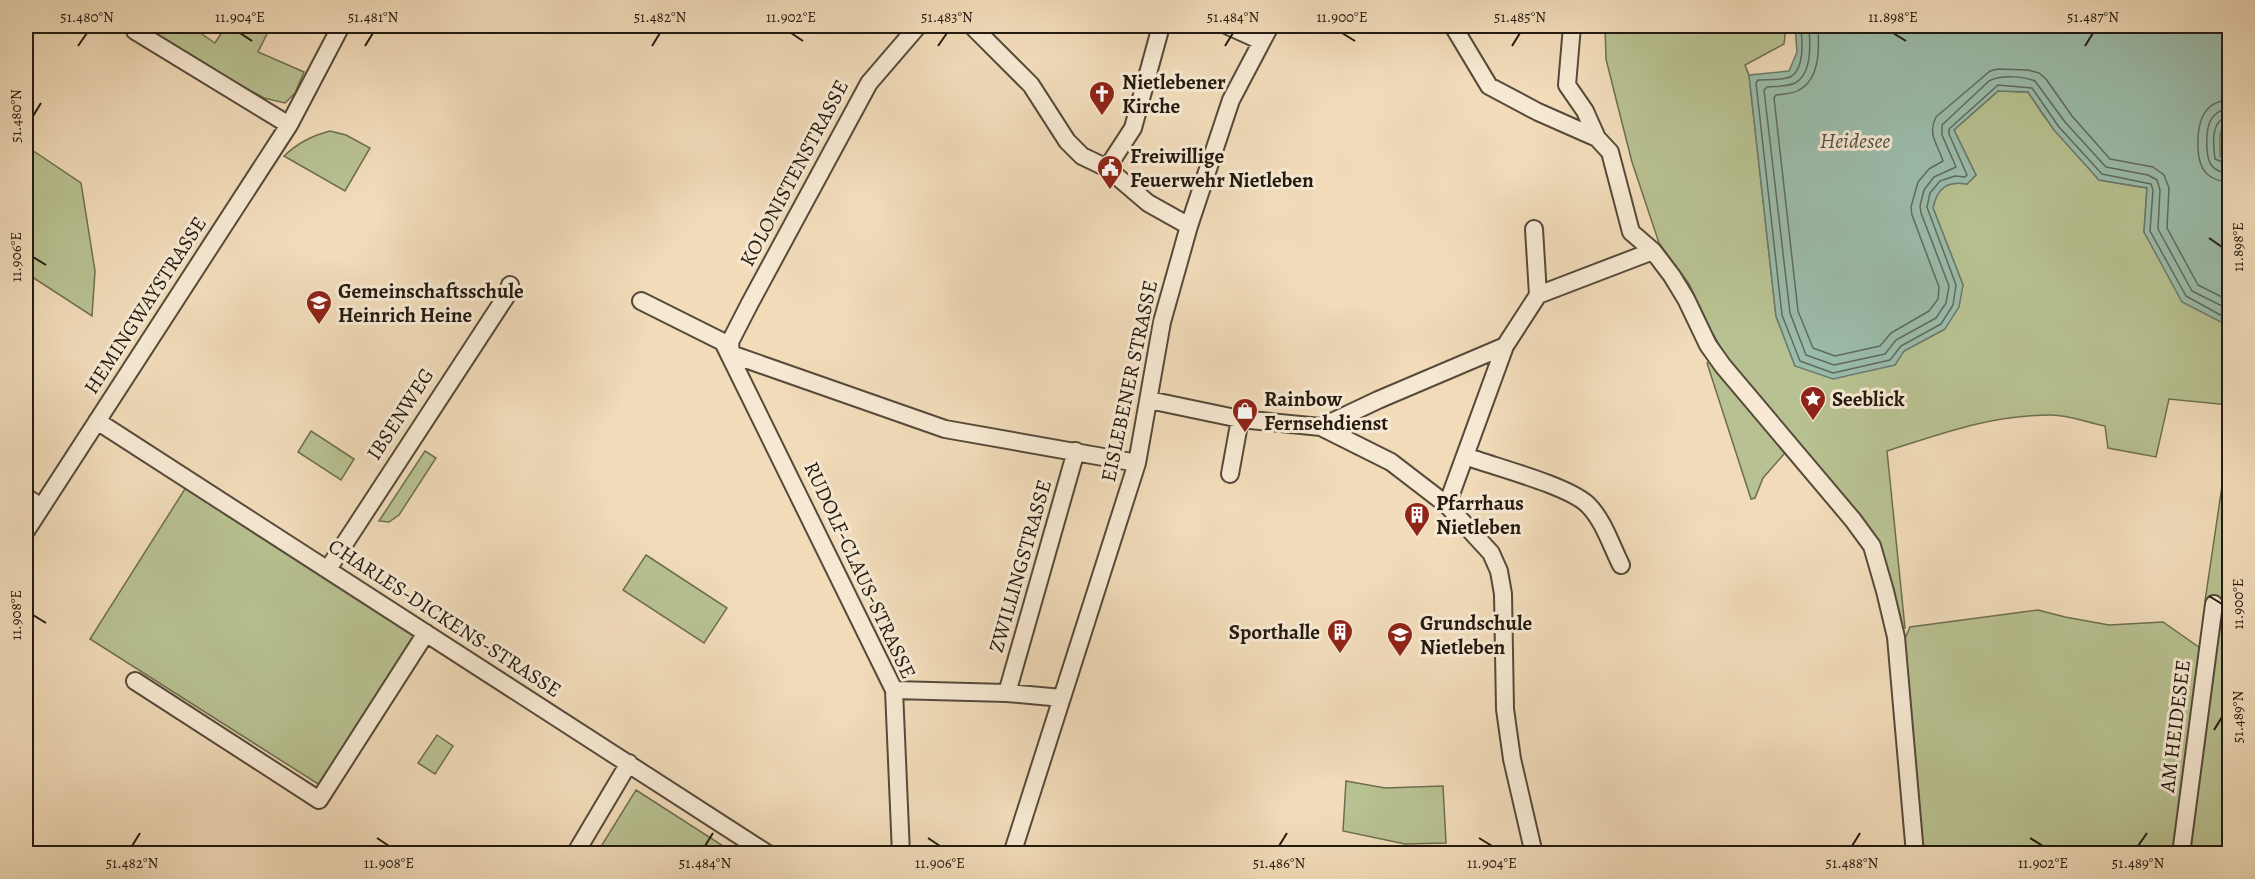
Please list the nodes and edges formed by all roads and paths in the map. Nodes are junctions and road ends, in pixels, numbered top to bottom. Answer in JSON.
{"nodes":[{"id":1,"x":138,"y":26,"type":"edge"},
{"id":2,"x":341,"y":26,"type":"edge"},
{"id":3,"x":918,"y":26,"type":"edge"},
{"id":4,"x":972,"y":26,"type":"edge"},
{"id":5,"x":1161,"y":26,"type":"edge"},
{"id":6,"x":1228,"y":26,"type":"edge"},
{"id":7,"x":1270,"y":26,"type":"edge"},
{"id":8,"x":1453,"y":26,"type":"edge"},
{"id":9,"x":1572,"y":26,"type":"edge"},
{"id":10,"x":1261,"y":41,"type":"junction"},
{"id":11,"x":1567,"y":85,"type":"junction"},
{"id":12,"x":1564,"y":123,"type":"junction"},
{"id":13,"x":289,"y":125,"type":"junction"},
{"id":14,"x":1597,"y":138,"type":"junction"},
{"id":15,"x":1107,"y":168,"type":"junction"},
{"id":16,"x":1189,"y":226,"type":"junction"},
{"id":17,"x":1534,"y":229,"type":"dead end"},
{"id":18,"x":1653,"y":251,"type":"junction"},
{"id":19,"x":510,"y":285,"type":"dead end"},
{"id":20,"x":1538,"y":295,"type":"junction"},
{"id":21,"x":641,"y":301,"type":"dead end"},
{"id":22,"x":1505,"y":346,"type":"junction"},
{"id":23,"x":731,"y":354,"type":"junction"},
{"id":24,"x":1149,"y":400,"type":"junction"},
{"id":25,"x":1240,"y":419,"type":"junction"},
{"id":26,"x":97,"y":421,"type":"junction"},
{"id":27,"x":1321,"y":427,"type":"junction"},
{"id":28,"x":1076,"y":451,"type":"junction"},
{"id":29,"x":1465,"y":456,"type":"junction"},
{"id":30,"x":1137,"y":463,"type":"junction"},
{"id":31,"x":1230,"y":474,"type":"dead end"},
{"id":32,"x":26,"y":497,"type":"edge"},
{"id":33,"x":1447,"y":505,"type":"junction"},
{"id":34,"x":41,"y":507,"type":"junction"},
{"id":35,"x":26,"y":531,"type":"edge"},
{"id":36,"x":1621,"y":565,"type":"dead end"},
{"id":37,"x":328,"y":569,"type":"junction"},
{"id":38,"x":2214,"y":604,"type":"dead end"},
{"id":39,"x":426,"y":633,"type":"junction"},
{"id":40,"x":135,"y":681,"type":"dead end"},
{"id":41,"x":894,"y":690,"type":"junction"},
{"id":42,"x":1007,"y":693,"type":"junction"},
{"id":43,"x":1062,"y":698,"type":"junction"},
{"id":44,"x":629,"y":763,"type":"junction"},
{"id":45,"x":575,"y":854,"type":"edge"},
{"id":46,"x":768,"y":854,"type":"edge"},
{"id":47,"x":901,"y":854,"type":"edge"},
{"id":48,"x":1012,"y":854,"type":"edge"},
{"id":49,"x":1534,"y":854,"type":"edge"},
{"id":50,"x":1915,"y":854,"type":"edge"},
{"id":51,"x":2181,"y":854,"type":"edge"}],
"edges":[{"from":1,"to":13,"type":"street"},
{"from":2,"to":13,"type":"street","name":"HEMINGWAYSTRASSE"},
{"from":3,"to":23,"type":"street","name":"KOLONISTENSTRASSE"},
{"from":4,"to":15,"type":"street"},
{"from":5,"to":15,"type":"street"},
{"from":6,"to":10,"type":"street"},
{"from":7,"to":10,"type":"street","name":"EISLEBENER STRASSE"},
{"from":8,"to":12,"type":"street"},
{"from":9,"to":11,"type":"street"},
{"from":10,"to":16,"type":"street","name":"EISLEBENER STRASSE"},
{"from":11,"to":12,"type":"street"},
{"from":11,"to":14,"type":"street"},
{"from":12,"to":14,"type":"street"},
{"from":13,"to":26,"type":"street","name":"HEMINGWAYSTRASSE"},
{"from":14,"to":18,"type":"street"},
{"from":15,"to":16,"type":"street"},
{"from":16,"to":24,"type":"street","name":"EISLEBENER STRASSE"},
{"from":17,"to":20,"type":"street"},
{"from":18,"to":20,"type":"street"},
{"from":18,"to":50,"type":"street"},
{"from":19,"to":37,"type":"street","name":"IBSENWEG"},
{"from":20,"to":22,"type":"street"},
{"from":21,"to":23,"type":"street"},
{"from":22,"to":27,"type":"street"},
{"from":22,"to":29,"type":"street"},
{"from":23,"to":28,"type":"street"},
{"from":23,"to":41,"type":"street","name":"RUDOLF-CLAUS-STRASSE"},
{"from":24,"to":25,"type":"street"},
{"from":24,"to":30,"type":"street","name":"EISLEBENER STRASSE"},
{"from":25,"to":27,"type":"street"},
{"from":25,"to":31,"type":"street"},
{"from":26,"to":34,"type":"street","name":"HEMINGWAYSTRASSE"},
{"from":26,"to":37,"type":"street","name":"CHARLES-DICKENS-STRASSE"},
{"from":27,"to":33,"type":"street"},
{"from":28,"to":30,"type":"street"},
{"from":28,"to":42,"type":"street","name":"ZWILLINGSTRASSE"},
{"from":29,"to":33,"type":"street"},
{"from":29,"to":36,"type":"street"},
{"from":30,"to":43,"type":"street","name":"EISLEBENER STRASSE"},
{"from":32,"to":34,"type":"street"},
{"from":33,"to":49,"type":"street"},
{"from":34,"to":35,"type":"street","name":"HEMINGWAYSTRASSE"},
{"from":37,"to":39,"type":"street","name":"CHARLES-DICKENS-STRASSE"},
{"from":38,"to":51,"type":"street","name":"AM HEIDESEE"},
{"from":39,"to":40,"type":"street"},
{"from":39,"to":44,"type":"street","name":"CHARLES-DICKENS-STRASSE"},
{"from":41,"to":42,"type":"street"},
{"from":41,"to":47,"type":"street","name":"RUDOLF-CLAUS-STRASSE"},
{"from":42,"to":43,"type":"street"},
{"from":43,"to":48,"type":"street","name":"EISLEBENER STRASSE"},
{"from":44,"to":45,"type":"street"},
{"from":44,"to":46,"type":"street","name":"CHARLES-DICKENS-STRASSE"}]}
